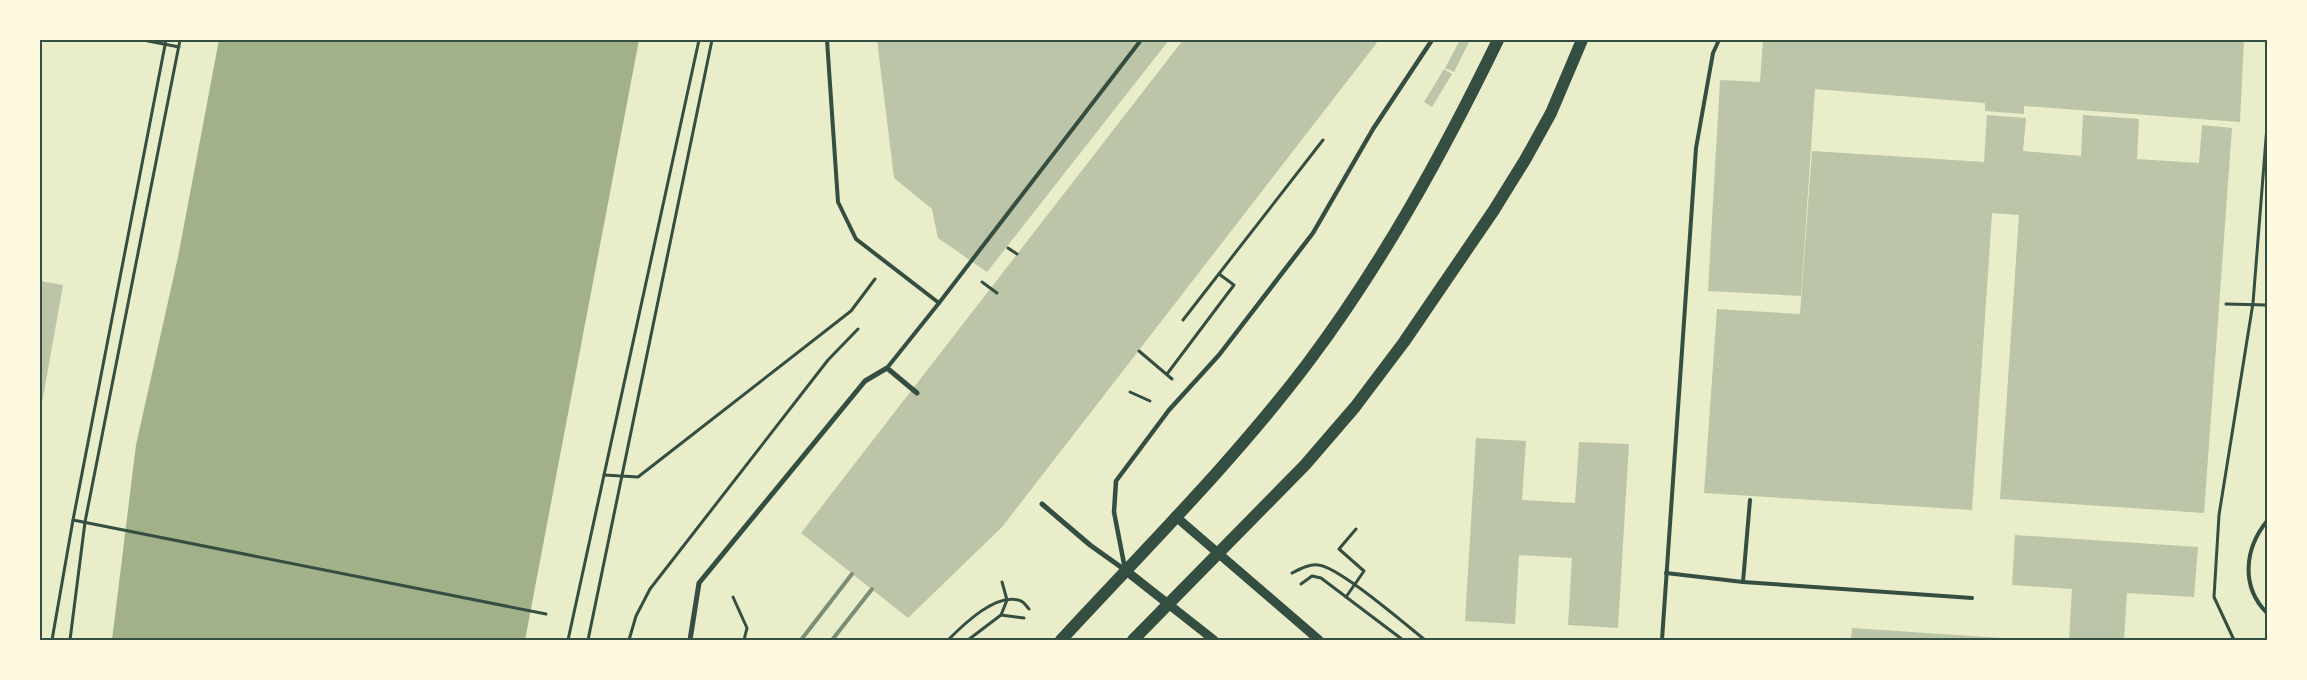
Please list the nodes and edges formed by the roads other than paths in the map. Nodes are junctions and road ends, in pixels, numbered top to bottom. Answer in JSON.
{"nodes":[{"id":1,"x":827,"y":40,"type":"edge"},
{"id":2,"x":1141,"y":40,"type":"edge"},
{"id":3,"x":1432,"y":40,"type":"edge"},
{"id":4,"x":1498,"y":40,"type":"edge"},
{"id":5,"x":1582,"y":40,"type":"edge"},
{"id":6,"x":1719,"y":40,"type":"edge"},
{"id":7,"x":939,"y":303,"type":"junction"},
{"id":8,"x":887,"y":368,"type":"junction"},
{"id":9,"x":917,"y":394,"type":"dead end"},
{"id":10,"x":1750,"y":500,"type":"dead end"},
{"id":11,"x":1042,"y":504,"type":"dead end"},
{"id":12,"x":1175,"y":516,"type":"junction"},
{"id":13,"x":2267,"y":520,"type":"edge"},
{"id":14,"x":1218,"y":553,"type":"junction"},
{"id":15,"x":1125,"y":570,"type":"junction"},
{"id":16,"x":1666,"y":573,"type":"junction"},
{"id":17,"x":1743,"y":582,"type":"junction"},
{"id":18,"x":1972,"y":598,"type":"dead end"},
{"id":19,"x":1170,"y":604,"type":"junction"},
{"id":20,"x":2267,"y":613,"type":"edge"},
{"id":21,"x":690,"y":640,"type":"edge"},
{"id":22,"x":1061,"y":640,"type":"edge"},
{"id":23,"x":1133,"y":640,"type":"edge"},
{"id":24,"x":1214,"y":640,"type":"edge"},
{"id":25,"x":1319,"y":640,"type":"edge"},
{"id":26,"x":1662,"y":640,"type":"edge"}],
"edges":[{"from":1,"to":7,"type":"lane"},
{"from":2,"to":7,"type":"lane"},
{"from":3,"to":15,"type":"street"},
{"from":4,"to":12,"type":"main road"},
{"from":5,"to":14,"type":"main road"},
{"from":6,"to":16,"type":"lane"},
{"from":7,"to":8,"type":"lane"},
{"from":8,"to":9,"type":"street"},
{"from":8,"to":21,"type":"street"},
{"from":10,"to":17,"type":"lane"},
{"from":11,"to":15,"type":"street"},
{"from":12,"to":14,"type":"street"},
{"from":12,"to":15,"type":"main road"},
{"from":13,"to":20,"type":"lane"},
{"from":14,"to":19,"type":"main road"},
{"from":14,"to":25,"type":"street"},
{"from":15,"to":19,"type":"street"},
{"from":15,"to":22,"type":"main road"},
{"from":16,"to":17,"type":"lane"},
{"from":16,"to":26,"type":"lane"},
{"from":17,"to":18,"type":"lane"},
{"from":19,"to":23,"type":"main road"},
{"from":19,"to":24,"type":"street"}]}
